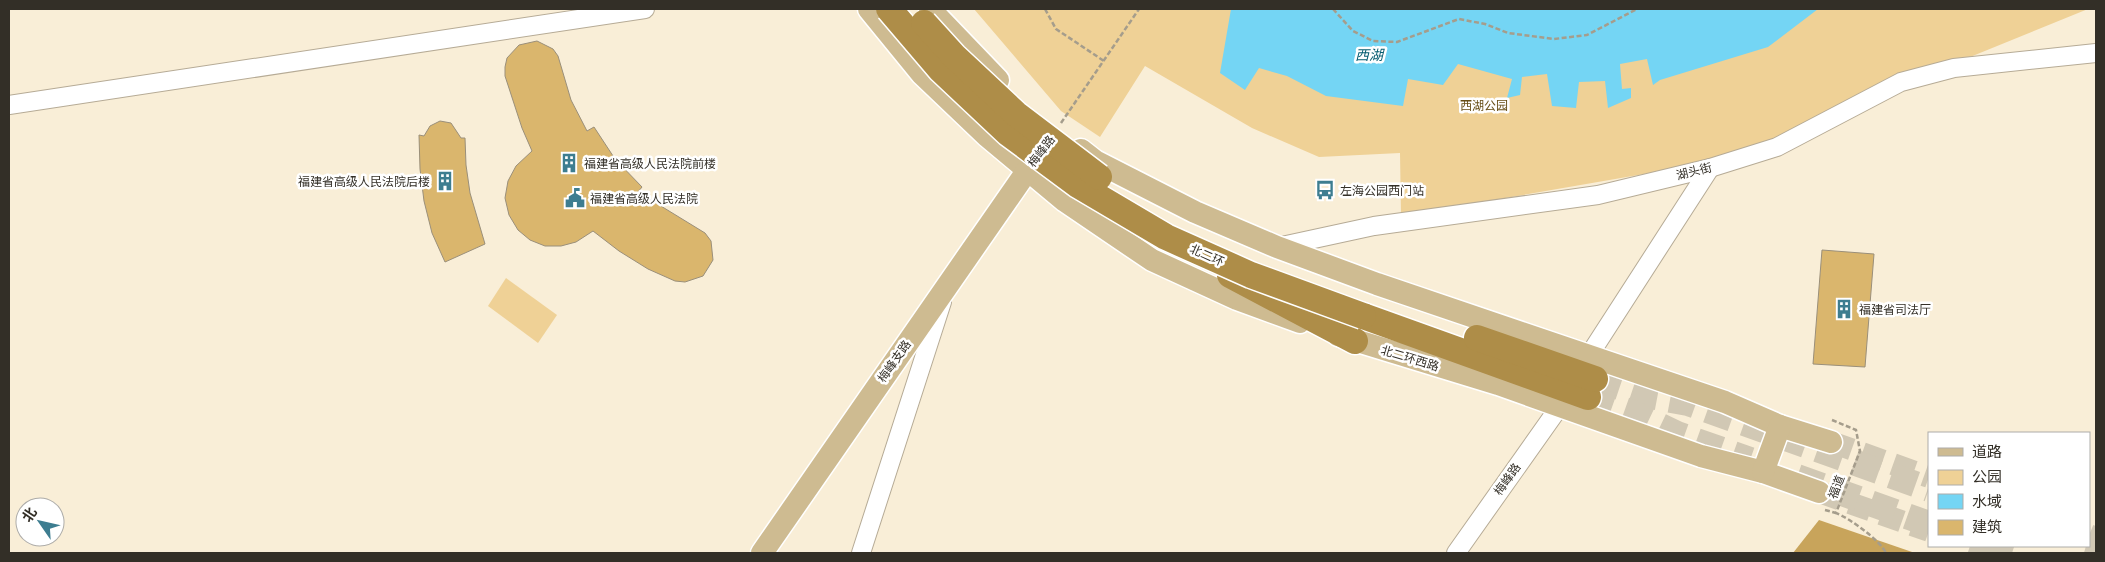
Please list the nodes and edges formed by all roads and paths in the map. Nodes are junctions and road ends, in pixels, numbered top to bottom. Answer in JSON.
{"nodes":[{"id":1,"x":645,"y":9,"type":"edge"},
{"id":2,"x":869,"y":9,"type":"edge"},
{"id":3,"x":889,"y":9,"type":"edge"},
{"id":4,"x":912,"y":9,"type":"edge"},
{"id":5,"x":930,"y":9,"type":"edge"},
{"id":6,"x":1045,"y":9,"type":"edge"},
{"id":7,"x":1139,"y":9,"type":"edge"},
{"id":8,"x":1333,"y":9,"type":"edge"},
{"id":9,"x":1637,"y":9,"type":"edge"},
{"id":10,"x":2096,"y":53,"type":"edge"},
{"id":11,"x":1104,"y":61,"type":"junction"},
{"id":12,"x":9,"y":105,"type":"edge"},
{"id":13,"x":1056,"y":131,"type":"junction"},
{"id":14,"x":1710,"y":168,"type":"junction"},
{"id":15,"x":1027,"y":170,"type":"junction"},
{"id":16,"x":1166,"y":237,"type":"junction"},
{"id":17,"x":1277,"y":247,"type":"junction"},
{"id":18,"x":949,"y":281,"type":"junction"},
{"id":19,"x":1366,"y":309,"type":"junction"},
{"id":20,"x":1355,"y":341,"type":"junction"},
{"id":21,"x":1590,"y":377,"type":"junction"},
{"id":22,"x":1560,"y":406,"type":"junction"},
{"id":23,"x":1780,"y":426,"type":"junction"},
{"id":24,"x":1832,"y":431,"type":"joint"},
{"id":25,"x":1763,"y":472,"type":"junction"},
{"id":26,"x":1820,"y":492,"type":"tunnel mouth"},
{"id":27,"x":762,"y":553,"type":"edge"},
{"id":28,"x":861,"y":553,"type":"edge"},
{"id":29,"x":1456,"y":553,"type":"edge"},
{"id":30,"x":1886,"y":553,"type":"edge"}],
"edges":[{"from":1,"to":12,"type":"street"},
{"from":2,"to":15,"type":"main road","name":"北二环西路"},
{"from":3,"to":16,"type":"highway","name":"北二环","bridge":true},
{"from":4,"to":19,"type":"highway","name":"北二环","bridge":true},
{"from":5,"to":13,"type":"main road"},
{"from":6,"to":11,"type":"path"},
{"from":7,"to":11,"type":"path"},
{"from":8,"to":9,"type":"path"},
{"from":10,"to":14,"type":"street","name":"湖头街"},
{"from":11,"to":13,"type":"path"},
{"from":13,"to":15,"type":"main road","name":"梅峰路"},
{"from":13,"to":17,"type":"main road"},
{"from":14,"to":17,"type":"street","name":"湖头街"},
{"from":14,"to":21,"type":"street"},
{"from":15,"to":18,"type":"main road","name":"梅峰支路"},
{"from":15,"to":20,"type":"main road","name":"北二环西路"},
{"from":16,"to":19,"type":"highway","name":"北二环","bridge":true},
{"from":16,"to":20,"type":"highway","bridge":true},
{"from":17,"to":21,"type":"main road"},
{"from":18,"to":27,"type":"main road","name":"梅峰支路"},
{"from":18,"to":28,"type":"street"},
{"from":19,"to":21,"type":"highway","name":"北二环"},
{"from":20,"to":22,"type":"main road","name":"北二环西路"},
{"from":21,"to":23,"type":"main road"},
{"from":22,"to":25,"type":"main road","name":"北二环西路"},
{"from":22,"to":29,"type":"street","name":"梅峰路"},
{"from":23,"to":24,"type":"main road"},
{"from":23,"to":25,"type":"main road"},
{"from":24,"to":30,"type":"path","name":"福道","bridge":true},
{"from":25,"to":26,"type":"main road","name":"北二环西路"}]}
